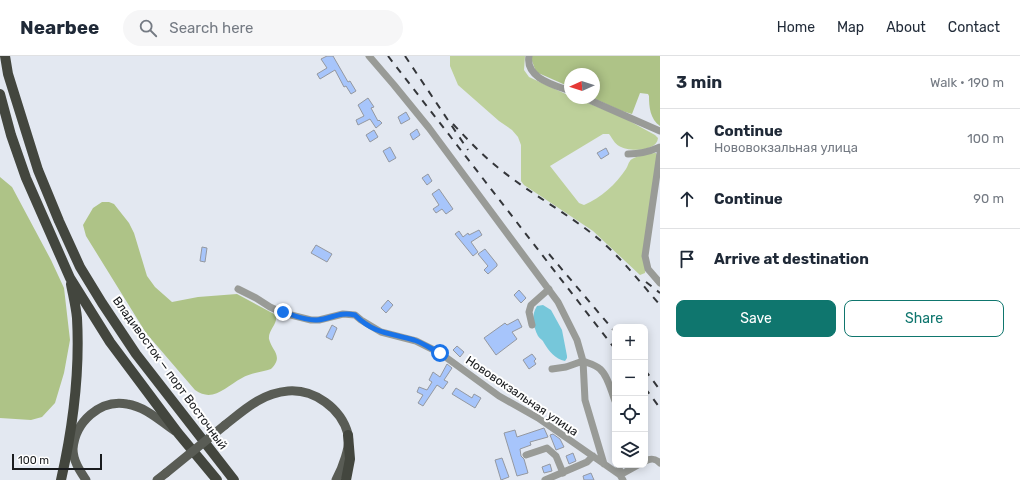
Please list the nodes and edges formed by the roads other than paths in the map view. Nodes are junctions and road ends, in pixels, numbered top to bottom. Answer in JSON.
{"nodes":[{"id":1,"x":5,"y":56,"type":"edge"},
{"id":2,"x":369,"y":56,"type":"edge"},
{"id":3,"x":529,"y":56,"type":"edge"},
{"id":4,"x":564,"y":88,"type":"edge"},
{"id":5,"x":0,"y":94,"type":"edge"},
{"id":6,"x":599,"y":104,"type":"edge"},
{"id":7,"x":660,"y":131,"type":"edge"},
{"id":8,"x":660,"y":147,"type":"edge"},
{"id":9,"x":660,"y":153,"type":"edge"},
{"id":10,"x":628,"y":154,"type":"dead end"},
{"id":11,"x":70,"y":278,"type":"junction"},
{"id":12,"x":660,"y":283,"type":"edge"},
{"id":13,"x":238,"y":289,"type":"dead end"},
{"id":14,"x":549,"y":289,"type":"junction"},
{"id":15,"x":532,"y":325,"type":"dead end"},
{"id":16,"x":583,"y":360,"type":"junction"},
{"id":17,"x":552,"y":368,"type":"dead end"},
{"id":18,"x":613,"y":396,"type":"edge"},
{"id":19,"x":178,"y":433,"type":"junction"},
{"id":20,"x":348,"y":435,"type":"junction"},
{"id":21,"x":526,"y":455,"type":"dead end"},
{"id":22,"x":593,"y":456,"type":"junction"},
{"id":23,"x":648,"y":460,"type":"edge"},
{"id":24,"x":660,"y":463,"type":"edge"},
{"id":25,"x":604,"y":464,"type":"junction"},
{"id":26,"x":634,"y":468,"type":"edge"},
{"id":27,"x":226,"y":470,"type":"junction"},
{"id":28,"x":563,"y":473,"type":"junction"},
{"id":29,"x":621,"y":477,"type":"edge"},
{"id":30,"x":61,"y":480,"type":"edge"},
{"id":31,"x":86,"y":480,"type":"edge"},
{"id":32,"x":157,"y":480,"type":"edge"},
{"id":33,"x":217,"y":480,"type":"edge"},
{"id":34,"x":234,"y":480,"type":"edge"},
{"id":35,"x":239,"y":480,"type":"edge"},
{"id":36,"x":336,"y":480,"type":"edge"},
{"id":37,"x":346,"y":480,"type":"edge"},
{"id":38,"x":545,"y":480,"type":"edge"}],
"edges":[{"from":1,"to":27,"type":"highway","name":"Владивосток — порт Восточный"},
{"from":2,"to":14,"type":"street"},
{"from":3,"to":4,"type":"street"},
{"from":5,"to":11,"type":"highway"},
{"from":6,"to":7,"type":"street"},
{"from":8,"to":10,"type":"street"},
{"from":9,"to":12,"type":"street"},
{"from":11,"to":19,"type":"highway"},
{"from":11,"to":30,"type":"highway"},
{"from":13,"to":22,"type":"street","name":"Нововокзальная улица"},
{"from":14,"to":15,"type":"street"},
{"from":14,"to":16,"type":"street"},
{"from":16,"to":17,"type":"street"},
{"from":16,"to":18,"type":"street"},
{"from":16,"to":25,"type":"street"},
{"from":19,"to":31,"type":"main road"},
{"from":19,"to":33,"type":"highway"},
{"from":20,"to":32,"type":"main road","bridge":true},
{"from":20,"to":36,"type":"main road"},
{"from":20,"to":37,"type":"highway"},
{"from":21,"to":28,"type":"street"},
{"from":22,"to":25,"type":"street","name":"Нововокзальная улица"},
{"from":22,"to":28,"type":"street"},
{"from":23,"to":24,"type":"street"},
{"from":25,"to":29,"type":"street","name":"Нововокзальная улица"},
{"from":26,"to":29,"type":"street"},
{"from":27,"to":34,"type":"highway","name":"Владивосток — порт Восточный"},
{"from":27,"to":35,"type":"main road"},
{"from":28,"to":38,"type":"street"}]}
